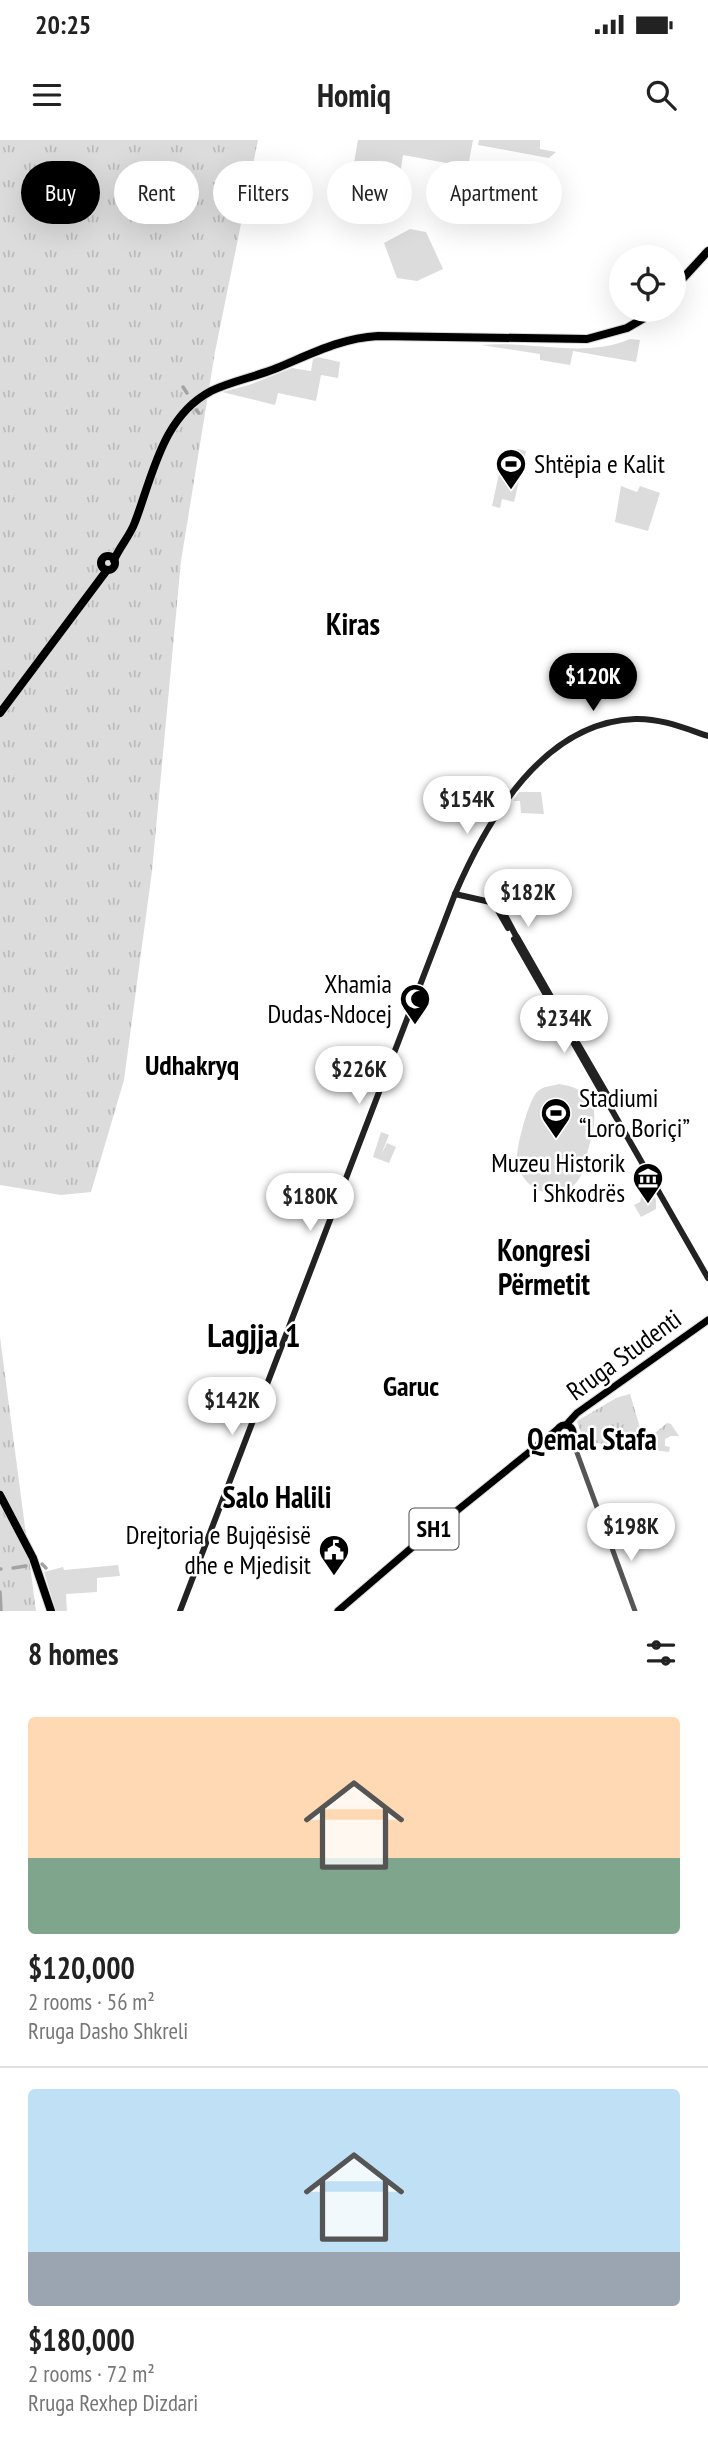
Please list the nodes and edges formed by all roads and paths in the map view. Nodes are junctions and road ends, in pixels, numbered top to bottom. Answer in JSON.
{"nodes":[{"id":1,"x":708,"y":251,"type":"edge"},
{"id":2,"x":708,"y":257,"type":"edge"},
{"id":3,"x":686,"y":275,"type":"edge"},
{"id":4,"x":686,"y":282,"type":"edge"},
{"id":5,"x":628,"y":322,"type":"edge"},
{"id":6,"x":637,"y":322,"type":"edge"},
{"id":7,"x":111,"y":557,"type":"junction"},
{"id":8,"x":104,"y":568,"type":"junction"},
{"id":9,"x":0,"y":705,"type":"edge"},
{"id":10,"x":0,"y":713,"type":"edge"},
{"id":11,"x":708,"y":736,"type":"edge"},
{"id":12,"x":455,"y":894,"type":"junction"},
{"id":13,"x":515,"y":937,"type":"junction"},
{"id":14,"x":708,"y":1270,"type":"edge"},
{"id":15,"x":708,"y":1278,"type":"edge"},
{"id":16,"x":708,"y":1323,"type":"edge"},
{"id":17,"x":565,"y":1427,"type":"junction"},
{"id":18,"x":565,"y":1439,"type":"junction"},
{"id":19,"x":532,"y":1450,"type":"junction"},
{"id":20,"x":0,"y":1495,"type":"edge"},
{"id":21,"x":0,"y":1505,"type":"edge"},
{"id":22,"x":48,"y":1611,"type":"edge"},
{"id":23,"x":180,"y":1611,"type":"edge"},
{"id":24,"x":338,"y":1611,"type":"edge"},
{"id":25,"x":635,"y":1611,"type":"edge"}],
"edges":[{"from":1,"to":3,"type":"highway"},
{"from":2,"to":4,"type":"highway"},
{"from":5,"to":7,"type":"highway"},
{"from":6,"to":7,"type":"highway"},
{"from":7,"to":8,"type":"highway"},
{"from":8,"to":9,"type":"highway"},
{"from":8,"to":10,"type":"highway"},
{"from":11,"to":12,"type":"main road"},
{"from":12,"to":13,"type":"main road"},
{"from":12,"to":23,"type":"main road"},
{"from":13,"to":14,"type":"main road"},
{"from":13,"to":15,"type":"main road"},
{"from":16,"to":17,"type":"main road","name":"Rruga Studenti","number":"SH1"},
{"from":17,"to":18,"type":"main road"},
{"from":17,"to":18,"type":"main road"},
{"from":17,"to":19,"type":"main road","number":"SH1"},
{"from":18,"to":19,"type":"main road","number":"SH1"},
{"from":18,"to":25,"type":"street"},
{"from":19,"to":24,"type":"main road","number":"SH1"},
{"from":20,"to":22,"type":"highway"},
{"from":21,"to":22,"type":"highway"}]}
